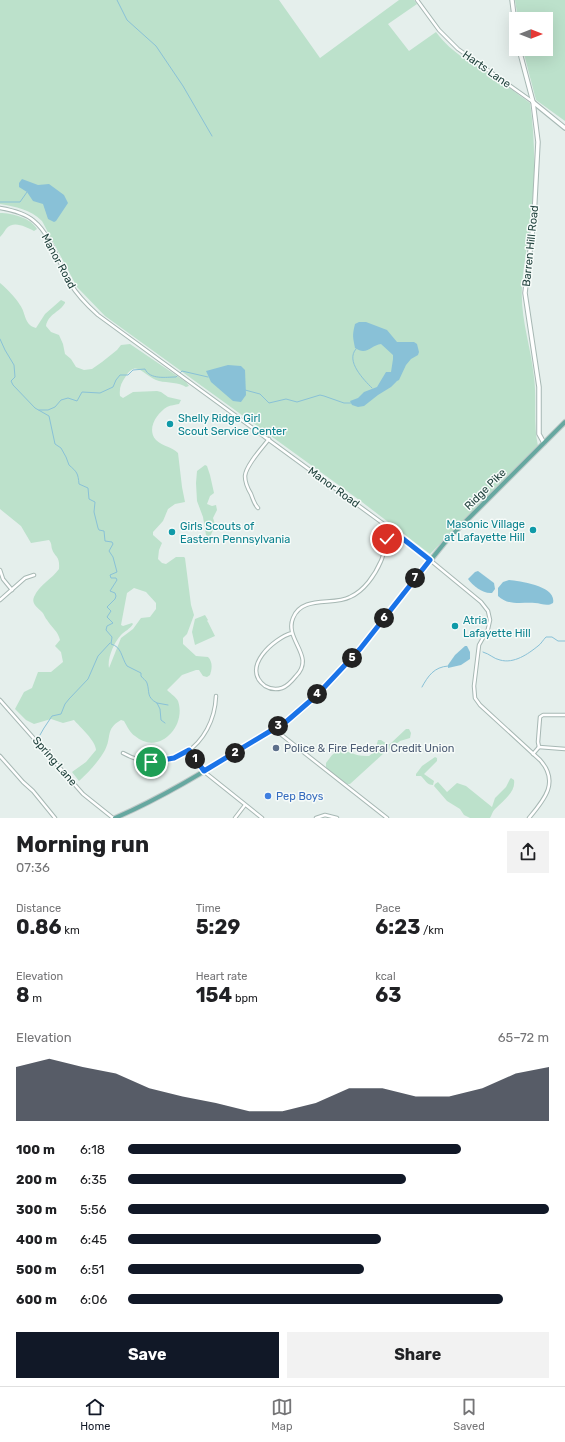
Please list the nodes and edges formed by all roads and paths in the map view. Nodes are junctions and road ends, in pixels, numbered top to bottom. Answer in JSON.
{"nodes":[{"id":1,"x":417,"y":0,"type":"edge"},
{"id":2,"x":512,"y":0,"type":"edge"},
{"id":3,"x":514,"y":12,"type":"edge"},
{"id":4,"x":521,"y":56,"type":"edge"},
{"id":5,"x":533,"y":102,"type":"junction"},
{"id":6,"x":565,"y":128,"type":"edge"},
{"id":7,"x":0,"y":208,"type":"edge"},
{"id":8,"x":565,"y":422,"type":"edge"},
{"id":9,"x":269,"y":439,"type":"junction"},
{"id":10,"x":544,"y":443,"type":"junction"},
{"id":11,"x":258,"y":508,"type":"dead end"},
{"id":12,"x":393,"y":531,"type":"junction"},
{"id":13,"x":396,"y":533,"type":"junction"},
{"id":14,"x":385,"y":545,"type":"junction"},
{"id":15,"x":430,"y":560,"type":"junction"},
{"id":16,"x":0,"y":570,"type":"edge"},
{"id":17,"x":34,"y":575,"type":"dead end"},
{"id":18,"x":12,"y":590,"type":"junction"},
{"id":19,"x":0,"y":600,"type":"edge"},
{"id":20,"x":292,"y":633,"type":"junction"},
{"id":21,"x":216,"y":696,"type":"dead end"},
{"id":22,"x":0,"y":700,"type":"edge"},
{"id":23,"x":565,"y":715,"type":"edge"},
{"id":24,"x":274,"y":729,"type":"junction"},
{"id":25,"x":539,"y":747,"type":"junction"},
{"id":26,"x":565,"y":749,"type":"edge"},
{"id":27,"x":189,"y":750,"type":"junction"},
{"id":28,"x":123,"y":754,"type":"dead end"},
{"id":29,"x":533,"y":754,"type":"junction"},
{"id":30,"x":0,"y":756,"type":"edge"},
{"id":31,"x":204,"y":771,"type":"junction"},
{"id":32,"x":245,"y":805,"type":"junction"},
{"id":33,"x":55,"y":818,"type":"edge"},
{"id":34,"x":114,"y":818,"type":"edge"},
{"id":35,"x":235,"y":818,"type":"edge"},
{"id":36,"x":262,"y":818,"type":"edge"},
{"id":37,"x":316,"y":818,"type":"edge"},
{"id":38,"x":337,"y":818,"type":"edge"},
{"id":39,"x":387,"y":818,"type":"edge"},
{"id":40,"x":529,"y":818,"type":"edge"}],
"edges":[{"from":1,"to":5,"type":"street","name":"Harts Lane"},
{"from":2,"to":3,"type":"street"},
{"from":4,"to":5,"type":"street","name":"Barren Hill Road"},
{"from":5,"to":6,"type":"street","name":"Harts Lane"},
{"from":5,"to":10,"type":"street","name":"Barren Hill Road"},
{"from":7,"to":9,"type":"street","name":"Manor Road"},
{"from":8,"to":10,"type":"main road","name":"Ridge Pike"},
{"from":9,"to":11,"type":"street"},
{"from":9,"to":12,"type":"street","name":"Manor Road"},
{"from":10,"to":15,"type":"main road","name":"Ridge Pike"},
{"from":12,"to":13,"type":"street","name":"Manor Road"},
{"from":12,"to":14,"type":"street"},
{"from":13,"to":14,"type":"street"},
{"from":13,"to":15,"type":"street","name":"Manor Road"},
{"from":14,"to":20,"type":"street"},
{"from":15,"to":24,"type":"main road","name":"Ridge Pike"},
{"from":15,"to":29,"type":"street","name":"Manor Road"},
{"from":16,"to":18,"type":"street"},
{"from":17,"to":18,"type":"street"},
{"from":18,"to":19,"type":"street"},
{"from":20,"to":20,"type":"street"},
{"from":21,"to":27,"type":"street"},
{"from":22,"to":34,"type":"street","name":"Spring Lane"},
{"from":23,"to":25,"type":"street"},
{"from":24,"to":31,"type":"main road","name":"Ridge Pike"},
{"from":24,"to":39,"type":"street"},
{"from":25,"to":26,"type":"street"},
{"from":25,"to":29,"type":"street"},
{"from":27,"to":28,"type":"street"},
{"from":27,"to":31,"type":"street"},
{"from":29,"to":40,"type":"street","name":"Manor Road"},
{"from":30,"to":33,"type":"street"},
{"from":31,"to":32,"type":"street"},
{"from":31,"to":34,"type":"main road","name":"Ridge Pike"},
{"from":32,"to":35,"type":"street"},
{"from":32,"to":36,"type":"street"},
{"from":37,"to":38,"type":"street"}]}
